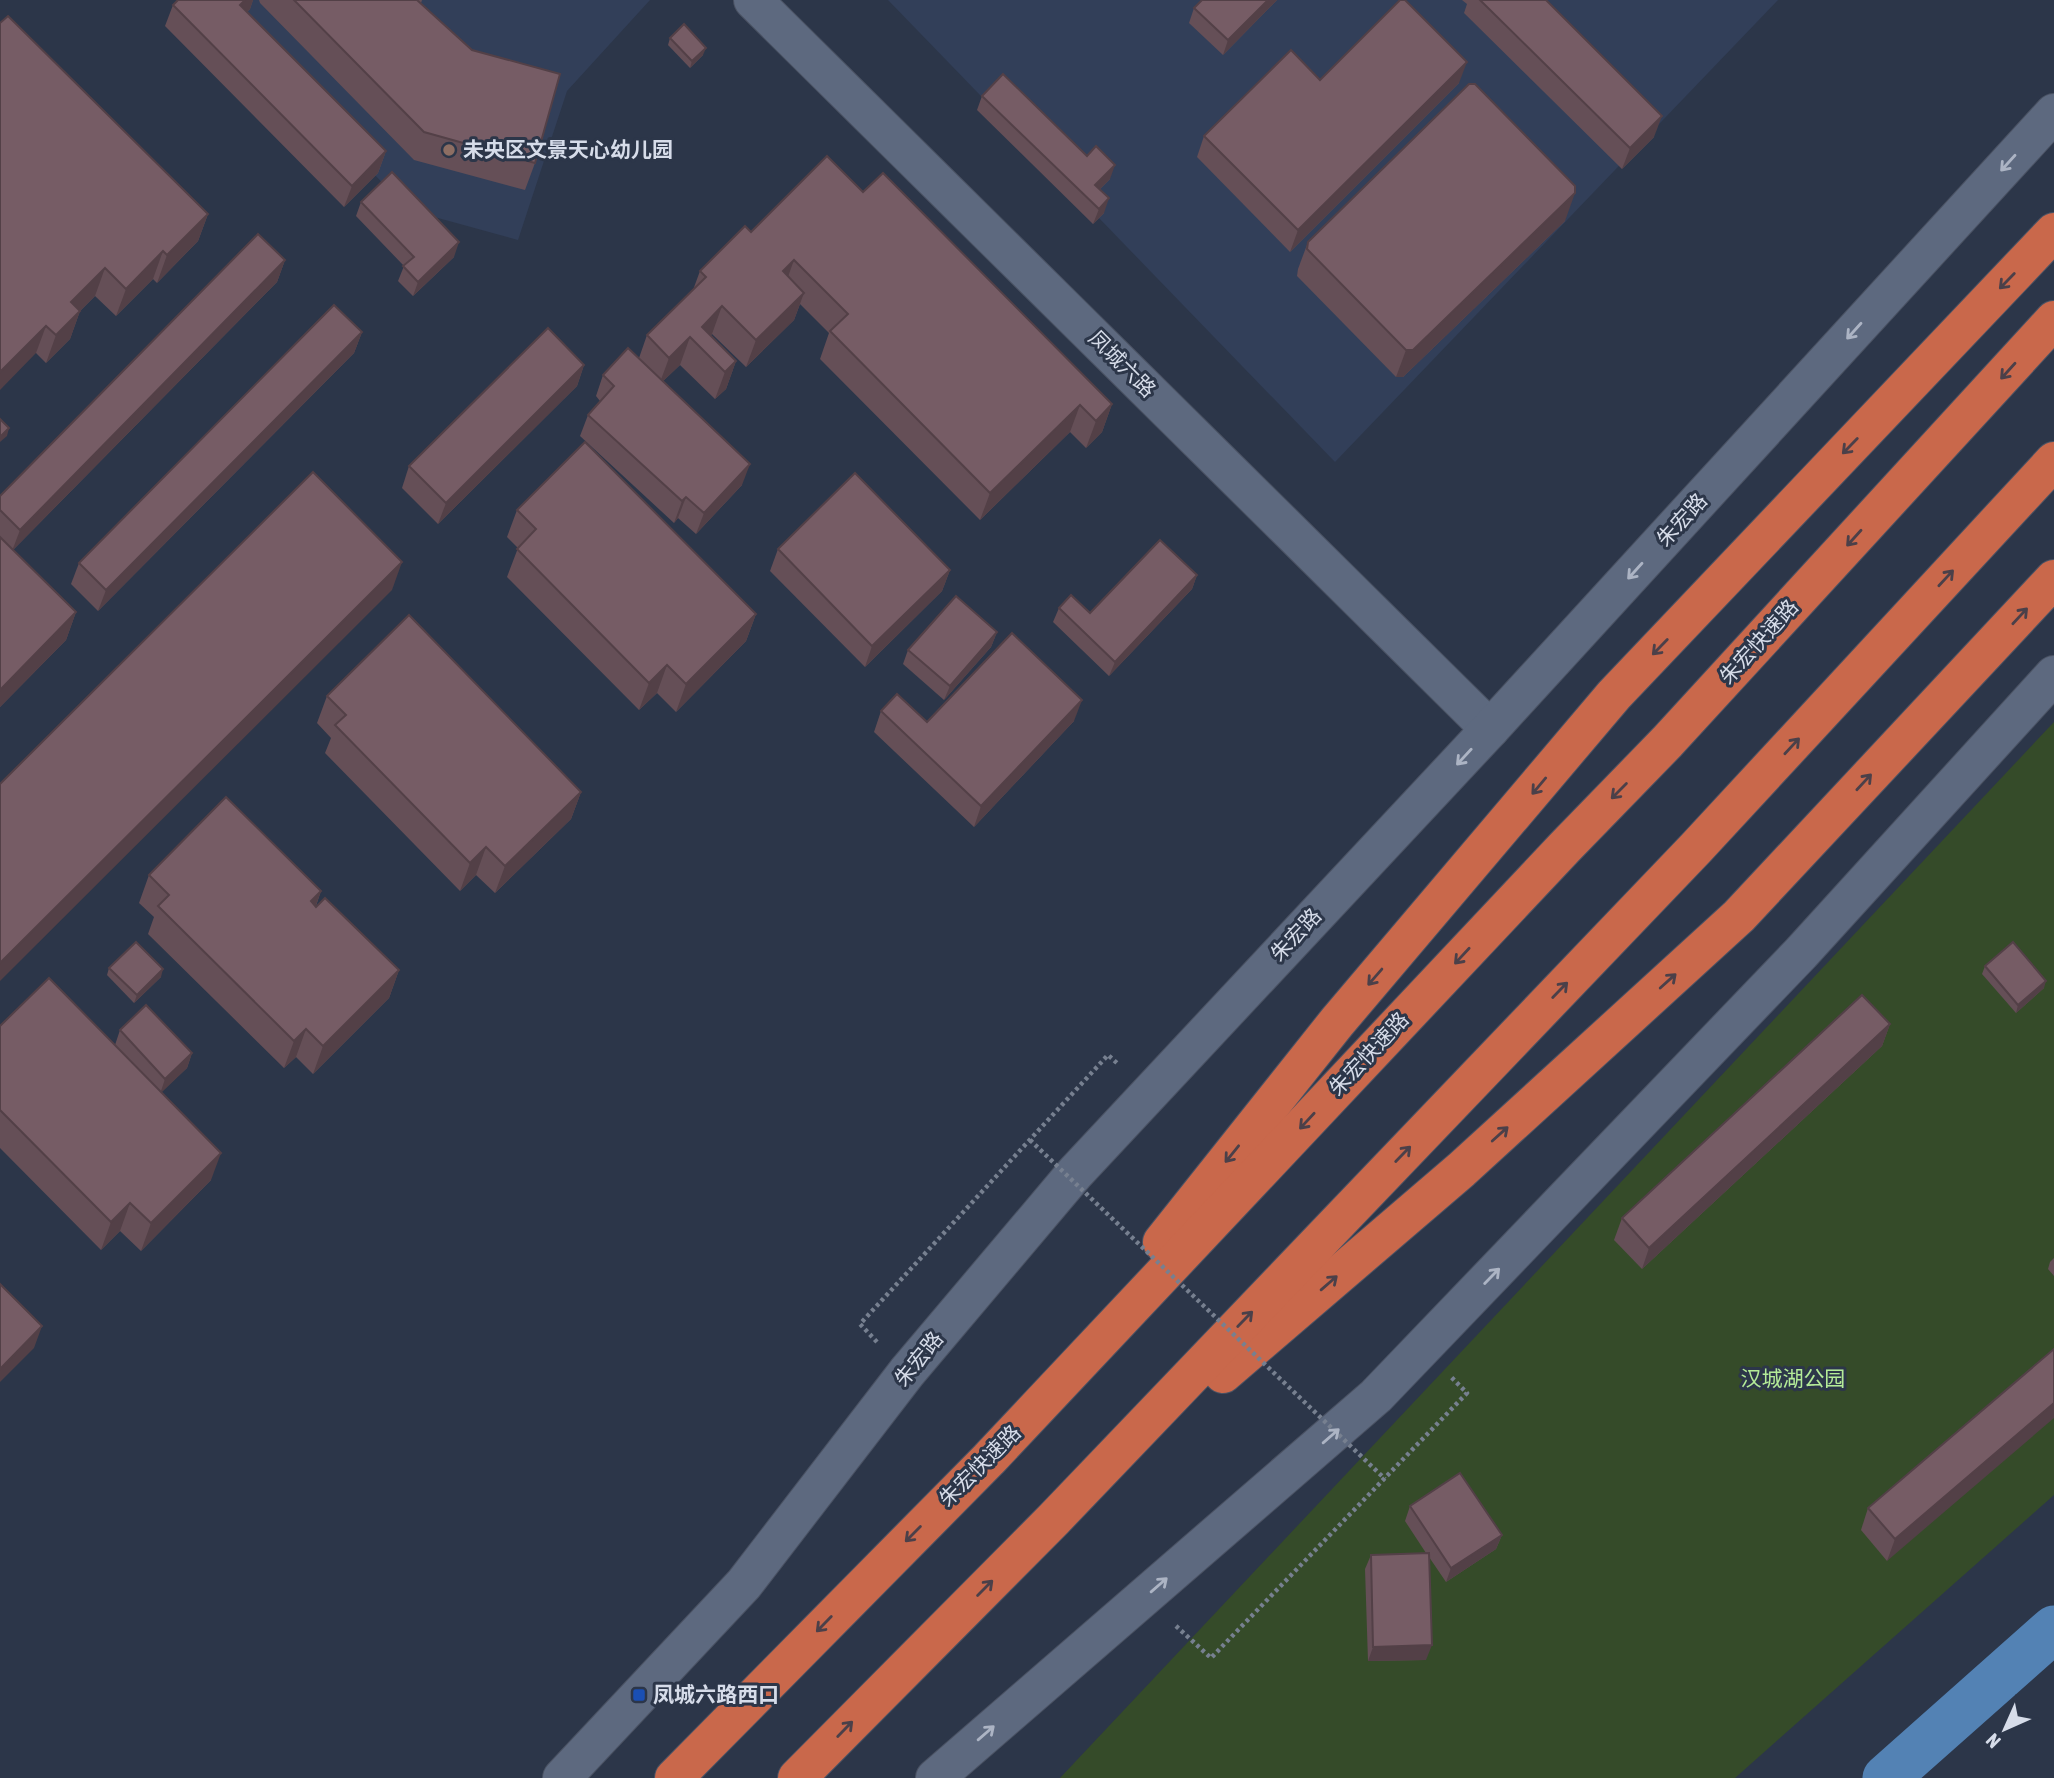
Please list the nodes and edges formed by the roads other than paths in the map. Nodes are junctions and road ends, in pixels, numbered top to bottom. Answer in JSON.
{"nodes":[{"id":1,"x":754,"y":0,"type":"edge"},
{"id":2,"x":2054,"y":113,"type":"edge"},
{"id":3,"x":2054,"y":232,"type":"edge"},
{"id":4,"x":2054,"y":320,"type":"edge"},
{"id":5,"x":2054,"y":461,"type":"edge"},
{"id":6,"x":2054,"y":579,"type":"edge"},
{"id":7,"x":2054,"y":676,"type":"edge"},
{"id":8,"x":1490,"y":729,"type":"junction"},
{"id":9,"x":989,"y":1459,"type":"junction"},
{"id":10,"x":1054,"y":1519,"type":"junction"},
{"id":11,"x":562,"y":1778,"type":"edge"},
{"id":12,"x":674,"y":1778,"type":"edge"},
{"id":13,"x":797,"y":1778,"type":"edge"},
{"id":14,"x":935,"y":1778,"type":"edge"}],
"edges":[{"from":1,"to":8,"type":"main road","name":"凤城六路"},
{"from":2,"to":8,"type":"main road","name":"朱宏路","one_way":true},
{"from":3,"to":9,"type":"highway","one_way":true},
{"from":4,"to":9,"type":"highway","name":"朱宏快速路","one_way":true},
{"from":10,"to":5,"type":"highway","one_way":true},
{"from":10,"to":6,"type":"highway","one_way":true},
{"from":14,"to":7,"type":"main road","one_way":true},
{"from":8,"to":11,"type":"main road","name":"朱宏路","one_way":true},
{"from":9,"to":12,"type":"highway","name":"朱宏快速路","one_way":true},
{"from":13,"to":10,"type":"highway","one_way":true}]}
